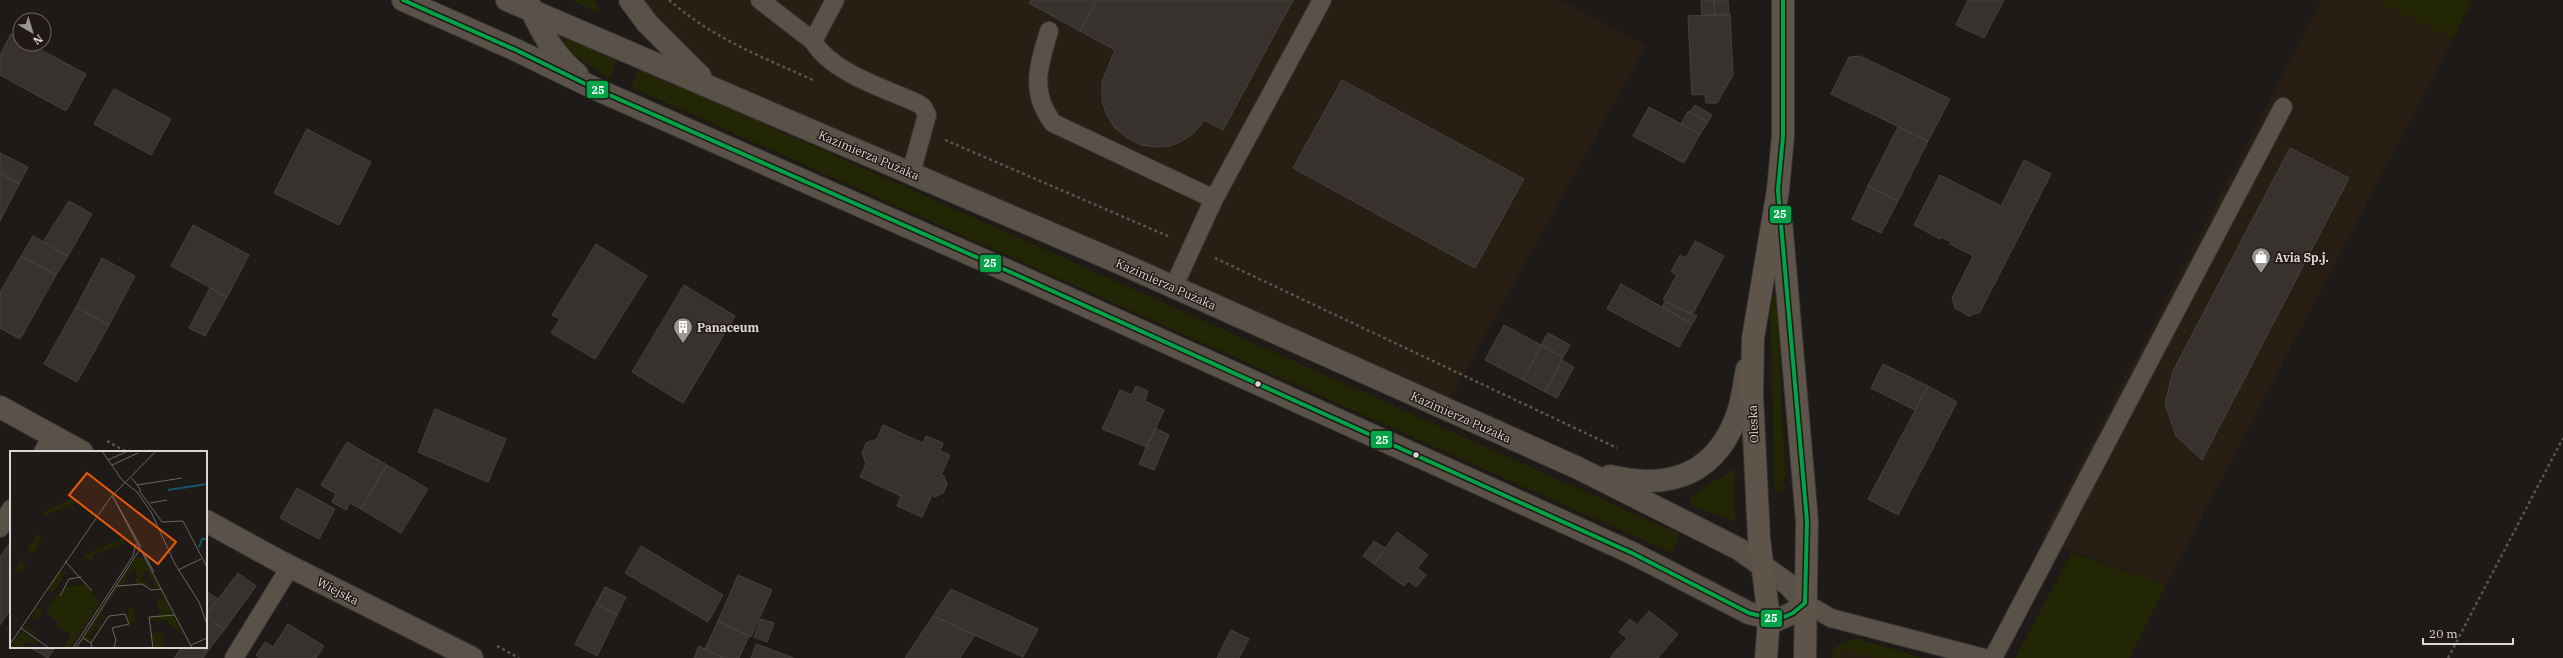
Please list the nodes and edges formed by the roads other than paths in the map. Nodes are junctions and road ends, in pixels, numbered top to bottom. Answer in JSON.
{"nodes":[{"id":1,"x":404,"y":0,"type":"edge"},
{"id":2,"x":438,"y":0,"type":"edge"},
{"id":3,"x":441,"y":0,"type":"edge"},
{"id":4,"x":507,"y":0,"type":"edge"},
{"id":5,"x":630,"y":0,"type":"edge"},
{"id":6,"x":760,"y":0,"type":"edge"},
{"id":7,"x":835,"y":0,"type":"edge"},
{"id":8,"x":1322,"y":0,"type":"edge"},
{"id":9,"x":1783,"y":0,"type":"edge"},
{"id":10,"x":530,"y":5,"type":"edge"},
{"id":11,"x":1049,"y":30,"type":"dead end"},
{"id":12,"x":813,"y":41,"type":"junction"},
{"id":13,"x":709,"y":86,"type":"junction"},
{"id":14,"x":598,"y":90,"type":"junction"},
{"id":15,"x":2283,"y":106,"type":"dead end"},
{"id":16,"x":911,"y":173,"type":"junction"},
{"id":17,"x":1778,"y":190,"type":"junction"},
{"id":18,"x":1214,"y":199,"type":"junction"},
{"id":19,"x":1173,"y":288,"type":"junction"},
{"id":20,"x":1752,"y":338,"type":"junction"},
{"id":21,"x":0,"y":407,"type":"edge"},
{"id":22,"x":48,"y":444,"type":"edge"},
{"id":23,"x":78,"y":451,"type":"edge"},
{"id":24,"x":1578,"y":468,"type":"junction"},
{"id":25,"x":10,"y":511,"type":"edge"},
{"id":26,"x":207,"y":522,"type":"edge"},
{"id":27,"x":0,"y":528,"type":"edge"},
{"id":28,"x":1762,"y":564,"type":"junction"},
{"id":29,"x":290,"y":567,"type":"junction"},
{"id":30,"x":1805,"y":603,"type":"junction"},
{"id":31,"x":1769,"y":619,"type":"junction"},
{"id":32,"x":234,"y":658,"type":"edge"},
{"id":33,"x":472,"y":658,"type":"edge"},
{"id":34,"x":1766,"y":658,"type":"edge"},
{"id":35,"x":1805,"y":658,"type":"edge"},
{"id":36,"x":1984,"y":658,"type":"edge"},
{"id":37,"x":1993,"y":658,"type":"edge"}],
"edges":[{"from":1,"to":14,"type":"street"},
{"from":2,"to":3,"type":"street"},
{"from":4,"to":10,"type":"street","name":"Kazimierza Pużaka"},
{"from":5,"to":13,"type":"street"},
{"from":6,"to":12,"type":"lane"},
{"from":7,"to":12,"type":"lane"},
{"from":8,"to":18,"type":"lane"},
{"from":9,"to":17,"type":"main road","name":"Oleska"},
{"from":10,"to":13,"type":"street","name":"Kazimierza Pużaka"},
{"from":10,"to":14,"type":"street"},
{"from":11,"to":18,"type":"lane"},
{"from":12,"to":16,"type":"lane"},
{"from":13,"to":16,"type":"street","name":"Kazimierza Pużaka"},
{"from":14,"to":31,"type":"street"},
{"from":15,"to":37,"type":"lane"},
{"from":16,"to":19,"type":"street","name":"Kazimierza Pużaka"},
{"from":17,"to":20,"type":"main road","name":"Oleska"},
{"from":17,"to":30,"type":"main road","name":"Oleska"},
{"from":18,"to":19,"type":"lane"},
{"from":19,"to":24,"type":"street","name":"Kazimierza Pużaka"},
{"from":20,"to":24,"type":"street"},
{"from":20,"to":28,"type":"main road","name":"Oleska"},
{"from":21,"to":22,"type":"street"},
{"from":22,"to":23,"type":"street"},
{"from":24,"to":28,"type":"street","name":"Kazimierza Pużaka"},
{"from":25,"to":27,"type":"lane"},
{"from":26,"to":29,"type":"street","name":"Wiejska"},
{"from":28,"to":30,"type":"street","name":"Kazimierza Pużaka"},
{"from":28,"to":31,"type":"main road","name":"Oleska"},
{"from":29,"to":32,"type":"lane"},
{"from":29,"to":33,"type":"street","name":"Wiejska"},
{"from":30,"to":31,"type":"street"},
{"from":30,"to":35,"type":"main road","name":"Oleska"},
{"from":30,"to":36,"type":"lane"},
{"from":31,"to":34,"type":"main road","name":"Oleska"}]}
